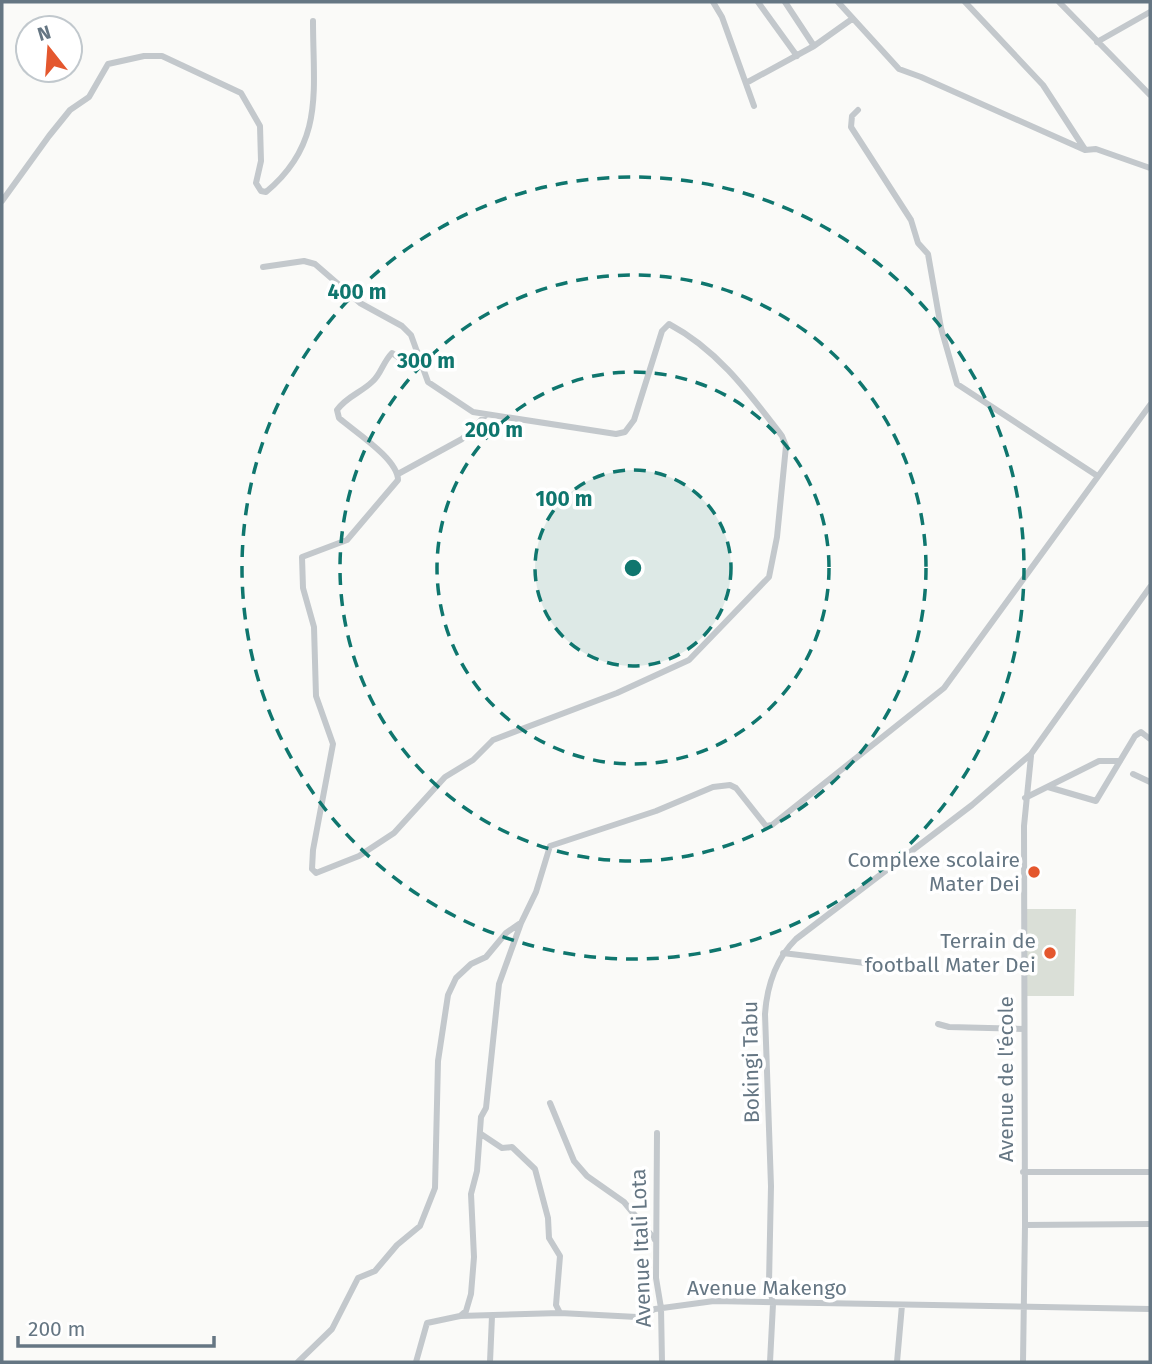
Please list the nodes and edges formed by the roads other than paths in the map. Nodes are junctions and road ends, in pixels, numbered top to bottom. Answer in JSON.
{"nodes":[{"id":1,"x":713,"y":2,"type":"edge"},
{"id":2,"x":758,"y":2,"type":"edge"},
{"id":3,"x":785,"y":2,"type":"edge"},
{"id":4,"x":838,"y":2,"type":"edge"},
{"id":5,"x":965,"y":2,"type":"edge"},
{"id":6,"x":1059,"y":2,"type":"edge"},
{"id":7,"x":1150,"y":12,"type":"edge"},
{"id":8,"x":852,"y":19,"type":"junction"},
{"id":9,"x":313,"y":21,"type":"dead end"},
{"id":10,"x":1097,"y":42,"type":"junction"},
{"id":11,"x":814,"y":46,"type":"junction"},
{"id":12,"x":797,"y":56,"type":"junction"},
{"id":13,"x":746,"y":83,"type":"junction"},
{"id":14,"x":1150,"y":95,"type":"edge"},
{"id":15,"x":754,"y":106,"type":"dead end"},
{"id":16,"x":859,"y":110,"type":"dead end"},
{"id":17,"x":1085,"y":150,"type":"junction"},
{"id":18,"x":1150,"y":168,"type":"edge"},
{"id":19,"x":2,"y":201,"type":"edge"},
{"id":20,"x":263,"y":267,"type":"dead end"},
{"id":21,"x":417,"y":351,"type":"junction"},
{"id":22,"x":1150,"y":405,"type":"edge"},
{"id":23,"x":485,"y":416,"type":"junction"},
{"id":24,"x":398,"y":474,"type":"junction"},
{"id":25,"x":1096,"y":475,"type":"junction"},
{"id":26,"x":1150,"y":587,"type":"edge"},
{"id":27,"x":1150,"y":739,"type":"edge"},
{"id":28,"x":1031,"y":754,"type":"junction"},
{"id":29,"x":1121,"y":761,"type":"junction"},
{"id":30,"x":1133,"y":774,"type":"dead end"},
{"id":31,"x":1150,"y":782,"type":"edge"},
{"id":32,"x":1048,"y":786,"type":"junction"},
{"id":33,"x":1025,"y":798,"type":"junction"},
{"id":34,"x":521,"y":923,"type":"junction"},
{"id":35,"x":783,"y":953,"type":"junction"},
{"id":36,"x":865,"y":963,"type":"dead end"},
{"id":37,"x":938,"y":1024,"type":"dead end"},
{"id":38,"x":1023,"y":1029,"type":"junction"},
{"id":39,"x":550,"y":1103,"type":"dead end"},
{"id":40,"x":657,"y":1133,"type":"dead end"},
{"id":41,"x":481,"y":1134,"type":"junction"},
{"id":42,"x":1023,"y":1172,"type":"junction"},
{"id":43,"x":1150,"y":1172,"type":"edge"},
{"id":44,"x":1025,"y":1224,"type":"junction"},
{"id":45,"x":1150,"y":1224,"type":"edge"},
{"id":46,"x":656,"y":1241,"type":"junction"},
{"id":47,"x":773,"y":1304,"type":"junction"},
{"id":48,"x":902,"y":1305,"type":"junction"},
{"id":49,"x":1025,"y":1306,"type":"junction"},
{"id":50,"x":661,"y":1308,"type":"junction"},
{"id":51,"x":1150,"y":1309,"type":"edge"},
{"id":52,"x":560,"y":1313,"type":"junction"},
{"id":53,"x":460,"y":1316,"type":"junction"},
{"id":54,"x":492,"y":1316,"type":"junction"},
{"id":55,"x":298,"y":1362,"type":"edge"},
{"id":56,"x":416,"y":1362,"type":"edge"},
{"id":57,"x":490,"y":1362,"type":"edge"},
{"id":58,"x":662,"y":1362,"type":"edge"},
{"id":59,"x":770,"y":1362,"type":"edge"},
{"id":60,"x":897,"y":1362,"type":"edge"},
{"id":61,"x":1023,"y":1362,"type":"edge"}],
"edges":[{"from":1,"to":13,"type":"street"},
{"from":2,"to":12,"type":"street"},
{"from":3,"to":11,"type":"street"},
{"from":4,"to":8,"type":"street"},
{"from":5,"to":17,"type":"street"},
{"from":6,"to":10,"type":"street"},
{"from":7,"to":10,"type":"street"},
{"from":8,"to":11,"type":"street"},
{"from":8,"to":17,"type":"street"},
{"from":9,"to":19,"type":"street"},
{"from":10,"to":14,"type":"street"},
{"from":11,"to":12,"type":"street"},
{"from":12,"to":13,"type":"street"},
{"from":13,"to":15,"type":"street"},
{"from":16,"to":25,"type":"street"},
{"from":17,"to":18,"type":"street"},
{"from":20,"to":21,"type":"street"},
{"from":21,"to":23,"type":"street"},
{"from":21,"to":24,"type":"street"},
{"from":22,"to":25,"type":"street"},
{"from":23,"to":24,"type":"street"},
{"from":23,"to":24,"type":"street"},
{"from":25,"to":34,"type":"street"},
{"from":26,"to":28,"type":"street","name":"Bokingi Tabu"},
{"from":27,"to":29,"type":"street"},
{"from":28,"to":33,"type":"street","name":"Avenue de l'école"},
{"from":28,"to":35,"type":"street","name":"Bokingi Tabu"},
{"from":29,"to":32,"type":"street"},
{"from":29,"to":32,"type":"street"},
{"from":30,"to":31,"type":"street"},
{"from":32,"to":33,"type":"street"},
{"from":33,"to":38,"type":"street","name":"Avenue de l'école"},
{"from":34,"to":41,"type":"street"},
{"from":34,"to":55,"type":"street"},
{"from":35,"to":36,"type":"street"},
{"from":35,"to":47,"type":"street","name":"Bokingi Tabu"},
{"from":37,"to":38,"type":"street"},
{"from":38,"to":42,"type":"street","name":"Avenue de l'école"},
{"from":39,"to":46,"type":"street"},
{"from":40,"to":46,"type":"street","name":"Avenue Itali Lota"},
{"from":41,"to":52,"type":"street"},
{"from":41,"to":53,"type":"street"},
{"from":42,"to":43,"type":"street"},
{"from":42,"to":44,"type":"street","name":"Avenue de l'école"},
{"from":44,"to":45,"type":"street"},
{"from":44,"to":49,"type":"street","name":"Avenue de l'école"},
{"from":46,"to":50,"type":"street","name":"Avenue Itali Lota"},
{"from":47,"to":48,"type":"street","name":"Avenue Makengo"},
{"from":47,"to":50,"type":"street","name":"Avenue Makengo"},
{"from":47,"to":59,"type":"street","name":"Bokingi Tabu"},
{"from":48,"to":49,"type":"street","name":"Avenue Makengo"},
{"from":48,"to":60,"type":"street"},
{"from":49,"to":51,"type":"street","name":"Avenue Makengo"},
{"from":49,"to":61,"type":"street","name":"Avenue de l'école"},
{"from":50,"to":52,"type":"street","name":"Avenue Makengo"},
{"from":50,"to":58,"type":"street","name":"Avenue Itali Lota"},
{"from":52,"to":54,"type":"street","name":"Avenue Makengo"},
{"from":53,"to":54,"type":"street","name":"Avenue Makengo"},
{"from":53,"to":56,"type":"street","name":"Avenue Makengo"},
{"from":54,"to":57,"type":"street"}]}
